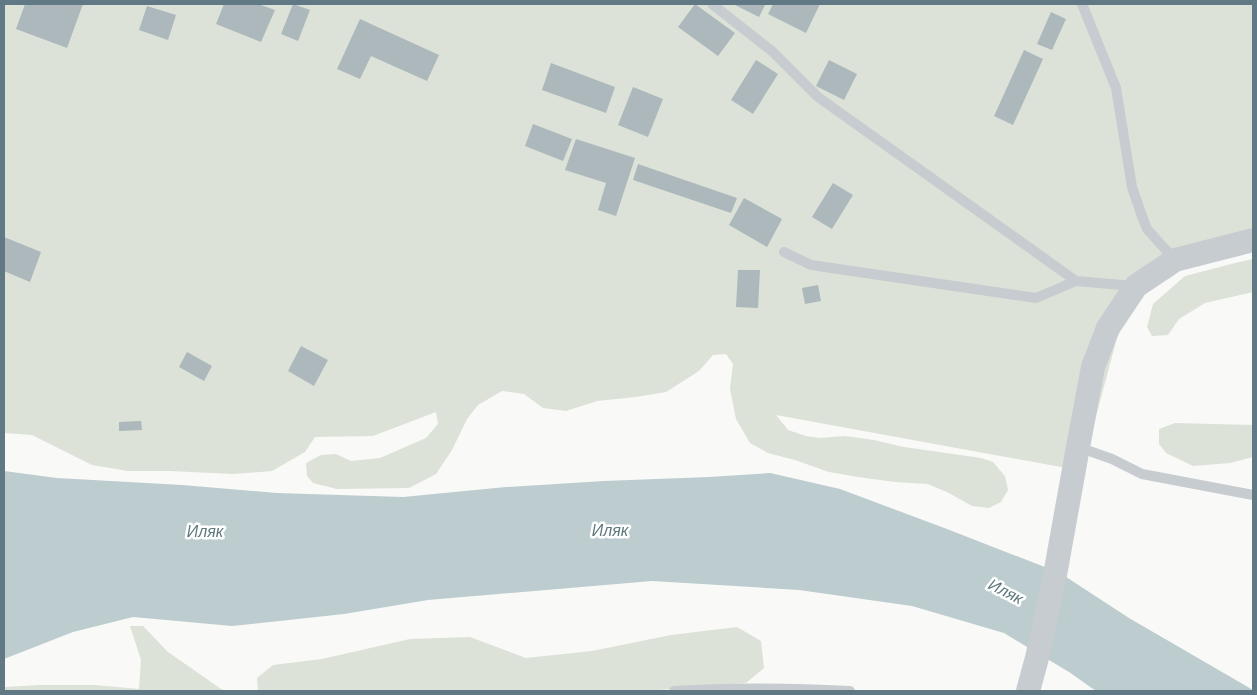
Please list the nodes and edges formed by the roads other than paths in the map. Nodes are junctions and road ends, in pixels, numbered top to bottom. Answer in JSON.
{"nodes":[{"id":1,"x":712,"y":4,"type":"edge"},
{"id":2,"x":1082,"y":4,"type":"edge"},
{"id":3,"x":1253,"y":240,"type":"edge"},
{"id":4,"x":784,"y":252,"type":"dead end"},
{"id":5,"x":1175,"y":260,"type":"junction"},
{"id":6,"x":1076,"y":281,"type":"junction"},
{"id":7,"x":1136,"y":286,"type":"junction"},
{"id":8,"x":1077,"y":452,"type":"junction"},
{"id":9,"x":1253,"y":495,"type":"edge"},
{"id":10,"x":674,"y":691,"type":"edge"},
{"id":11,"x":850,"y":691,"type":"edge"},
{"id":12,"x":1028,"y":691,"type":"edge"}],
"edges":[{"from":1,"to":6,"type":"lane"},
{"from":2,"to":5,"type":"lane"},
{"from":3,"to":5,"type":"street"},
{"from":4,"to":6,"type":"lane"},
{"from":5,"to":7,"type":"street"},
{"from":6,"to":7,"type":"lane"},
{"from":7,"to":8,"type":"street"},
{"from":8,"to":9,"type":"lane"},
{"from":8,"to":12,"type":"street"},
{"from":10,"to":11,"type":"lane"}]}
